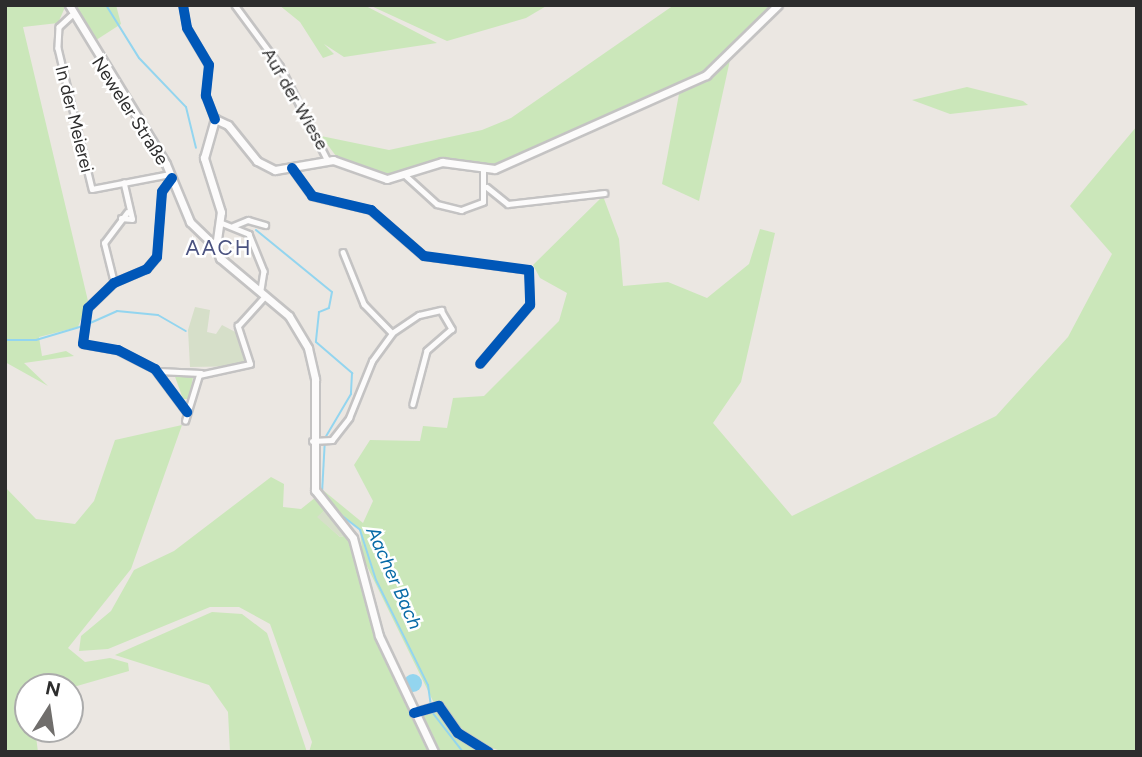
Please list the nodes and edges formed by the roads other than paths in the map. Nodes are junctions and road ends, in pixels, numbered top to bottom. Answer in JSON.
{"nodes":[{"id":1,"x":69,"y":5,"type":"edge"},
{"id":2,"x":183,"y":5,"type":"edge"},
{"id":3,"x":235,"y":5,"type":"edge"},
{"id":4,"x":778,"y":5,"type":"edge"},
{"id":5,"x":71,"y":16,"type":"junction"},
{"id":6,"x":215,"y":119,"type":"junction"},
{"id":7,"x":328,"y":161,"type":"junction"},
{"id":8,"x":292,"y":168,"type":"junction"},
{"id":9,"x":483,"y":169,"type":"junction"},
{"id":10,"x":405,"y":175,"type":"junction"},
{"id":11,"x":171,"y":176,"type":"junction"},
{"id":12,"x":124,"y":183,"type":"junction"},
{"id":13,"x":487,"y":187,"type":"junction"},
{"id":14,"x":604,"y":193,"type":"dead end"},
{"id":15,"x":222,"y":223,"type":"junction"},
{"id":16,"x":265,"y":225,"type":"dead end"},
{"id":17,"x":233,"y":226,"type":"junction"},
{"id":18,"x":216,"y":247,"type":"junction"},
{"id":19,"x":343,"y":252,"type":"dead end"},
{"id":20,"x":114,"y":283,"type":"junction"},
{"id":21,"x":264,"y":285,"type":"junction"},
{"id":22,"x":392,"y":333,"type":"junction"},
{"id":23,"x":481,"y":364,"type":"dead end"},
{"id":24,"x":172,"y":369,"type":"junction"},
{"id":25,"x":158,"y":371,"type":"junction"},
{"id":26,"x":201,"y":373,"type":"junction"},
{"id":27,"x":166,"y":377,"type":"junction"},
{"id":28,"x":413,"y":404,"type":"dead end"},
{"id":29,"x":187,"y":412,"type":"junction"},
{"id":30,"x":185,"y":421,"type":"dead end"},
{"id":31,"x":312,"y":442,"type":"junction"},
{"id":32,"x":414,"y":713,"type":"junction"},
{"id":33,"x":434,"y":752,"type":"edge"},
{"id":34,"x":488,"y":752,"type":"edge"}],
"edges":[{"from":1,"to":5,"type":"main road","name":"Neweler Straße"},
{"from":2,"to":6,"type":"street"},
{"from":3,"to":7,"type":"street","name":"Auf der Wiese"},
{"from":4,"to":9,"type":"main road"},
{"from":5,"to":11,"type":"main road","name":"Neweler Straße"},
{"from":5,"to":12,"type":"street","name":"In der Meierei"},
{"from":6,"to":8,"type":"main road"},
{"from":6,"to":15,"type":"main road"},
{"from":7,"to":8,"type":"main road"},
{"from":7,"to":10,"type":"main road"},
{"from":8,"to":23,"type":"street"},
{"from":9,"to":10,"type":"main road"},
{"from":9,"to":13,"type":"street"},
{"from":10,"to":13,"type":"street"},
{"from":11,"to":12,"type":"street","name":"In der Meierei"},
{"from":11,"to":18,"type":"main road","name":"Neweler Straße"},
{"from":11,"to":20,"type":"street"},
{"from":12,"to":20,"type":"street"},
{"from":13,"to":14,"type":"street"},
{"from":15,"to":17,"type":"street"},
{"from":15,"to":18,"type":"main road"},
{"from":16,"to":17,"type":"street"},
{"from":17,"to":21,"type":"street"},
{"from":18,"to":21,"type":"main road","name":"Neweler Straße"},
{"from":19,"to":22,"type":"street"},
{"from":20,"to":25,"type":"street"},
{"from":21,"to":26,"type":"street"},
{"from":21,"to":31,"type":"main road","name":"Neweler Straße"},
{"from":22,"to":28,"type":"street"},
{"from":22,"to":31,"type":"street"},
{"from":24,"to":25,"type":"street"},
{"from":24,"to":26,"type":"street"},
{"from":24,"to":27,"type":"street"},
{"from":25,"to":27,"type":"street"},
{"from":26,"to":29,"type":"street"},
{"from":27,"to":29,"type":"street"},
{"from":29,"to":30,"type":"street"},
{"from":31,"to":32,"type":"main road","name":"Neweler Straße"},
{"from":32,"to":33,"type":"main road"},
{"from":32,"to":34,"type":"street"}]}
